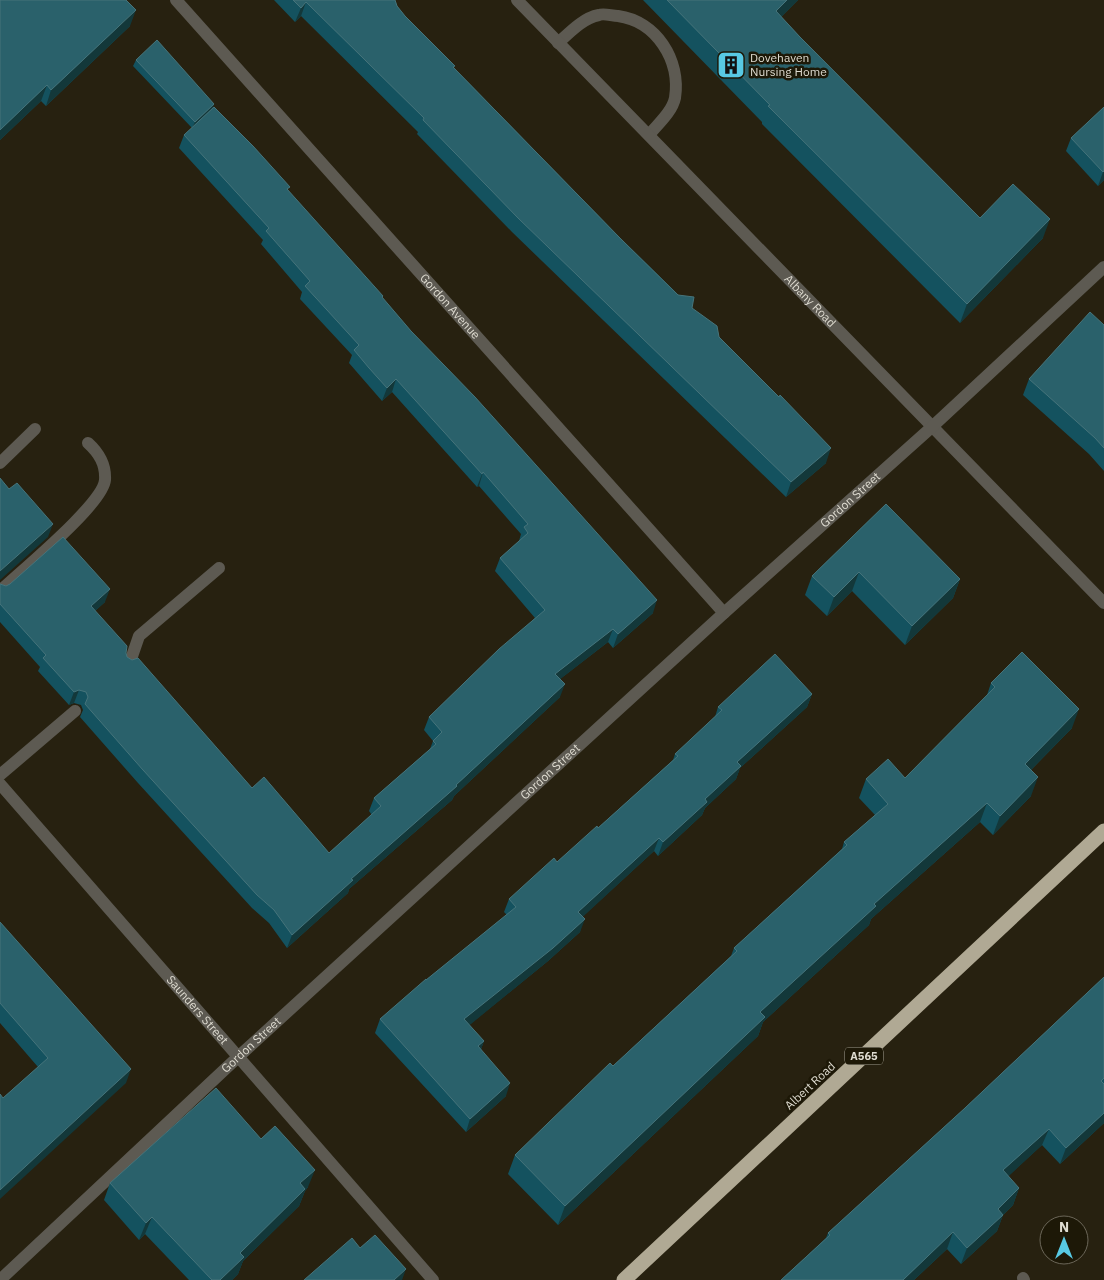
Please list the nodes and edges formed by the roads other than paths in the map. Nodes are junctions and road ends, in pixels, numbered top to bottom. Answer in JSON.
{"nodes":[{"id":1,"x":176,"y":0,"type":"edge"},
{"id":2,"x":517,"y":0,"type":"edge"},
{"id":3,"x":558,"y":43,"type":"junction"},
{"id":4,"x":648,"y":134,"type":"junction"},
{"id":5,"x":1104,"y":268,"type":"edge"},
{"id":6,"x":933,"y":426,"type":"junction"},
{"id":7,"x":35,"y":429,"type":"dead end"},
{"id":8,"x":88,"y":443,"type":"dead end"},
{"id":9,"x":0,"y":463,"type":"edge"},
{"id":10,"x":219,"y":568,"type":"dead end"},
{"id":11,"x":0,"y":591,"type":"edge"},
{"id":12,"x":1104,"y":603,"type":"edge"},
{"id":13,"x":724,"y":613,"type":"junction"},
{"id":14,"x":129,"y":665,"type":"edge"},
{"id":15,"x":75,"y":711,"type":"edge"},
{"id":16,"x":0,"y":774,"type":"edge"},
{"id":17,"x":0,"y":784,"type":"edge"},
{"id":18,"x":1104,"y":831,"type":"edge"},
{"id":19,"x":238,"y":1057,"type":"junction"},
{"id":20,"x":0,"y":1280,"type":"edge"},
{"id":21,"x":433,"y":1280,"type":"edge"},
{"id":22,"x":624,"y":1280,"type":"edge"}],
"edges":[{"from":1,"to":13,"type":"street","name":"Gordon Avenue"},
{"from":2,"to":3,"type":"street","name":"Albany Road"},
{"from":3,"to":4,"type":"street","name":"Albany Road"},
{"from":3,"to":4,"type":"street"},
{"from":4,"to":6,"type":"street","name":"Albany Road"},
{"from":5,"to":6,"type":"street","name":"Gordon Street"},
{"from":6,"to":12,"type":"street","name":"Albany Road"},
{"from":6,"to":13,"type":"street","name":"Gordon Street"},
{"from":7,"to":9,"type":"street"},
{"from":8,"to":11,"type":"street"},
{"from":10,"to":14,"type":"street"},
{"from":13,"to":19,"type":"street","name":"Gordon Street"},
{"from":15,"to":16,"type":"street"},
{"from":17,"to":19,"type":"street","name":"Saunders Street"},
{"from":18,"to":22,"type":"highway","name":"Albert Road","number":"A565"},
{"from":19,"to":20,"type":"street","name":"Gordon Street"},
{"from":19,"to":21,"type":"street","name":"Saunders Street"}]}
